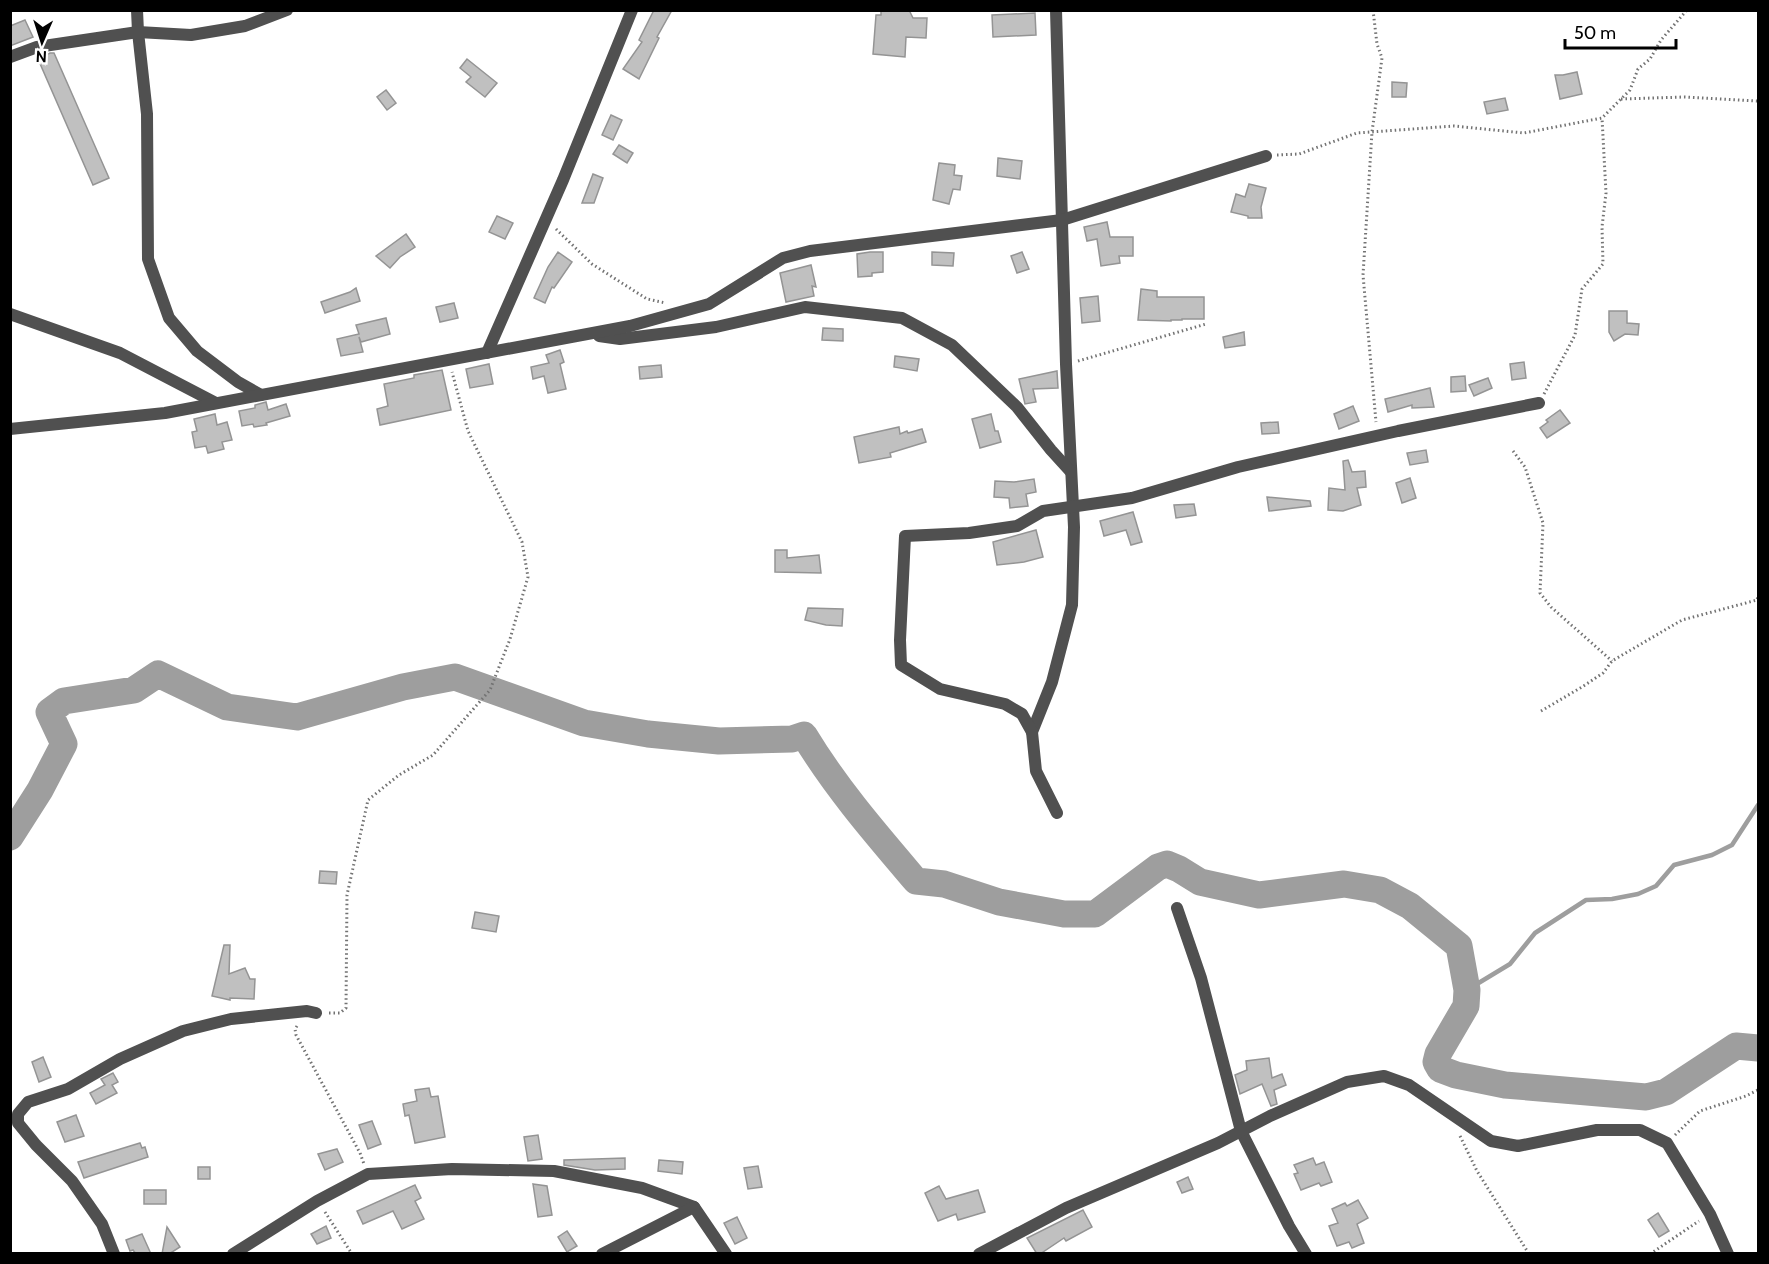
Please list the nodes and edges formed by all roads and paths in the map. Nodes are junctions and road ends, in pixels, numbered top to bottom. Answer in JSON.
{"nodes":[{"id":1,"x":137,"y":10,"type":"edge"},
{"id":2,"x":287,"y":10,"type":"edge"},
{"id":3,"x":633,"y":10,"type":"edge"},
{"id":4,"x":1056,"y":10,"type":"edge"},
{"id":5,"x":1373,"y":10,"type":"edge"},
{"id":6,"x":1687,"y":10,"type":"edge"},
{"id":7,"x":138,"y":32,"type":"junction"},
{"id":8,"x":10,"y":57,"type":"edge"},
{"id":9,"x":1620,"y":99,"type":"junction"},
{"id":10,"x":1758,"y":101,"type":"edge"},
{"id":11,"x":1602,"y":117,"type":"junction"},
{"id":12,"x":1372,"y":132,"type":"junction"},
{"id":13,"x":1266,"y":156,"type":"joint"},
{"id":14,"x":546,"y":220,"type":"junction"},
{"id":15,"x":1062,"y":220,"type":"junction"},
{"id":16,"x":666,"y":303,"type":"dead end"},
{"id":17,"x":10,"y":314,"type":"edge"},
{"id":18,"x":1206,"y":324,"type":"dead end"},
{"id":19,"x":587,"y":334,"type":"junction"},
{"id":20,"x":487,"y":353,"type":"junction"},
{"id":21,"x":448,"y":360,"type":"junction"},
{"id":22,"x":1066,"y":364,"type":"junction"},
{"id":23,"x":261,"y":395,"type":"junction"},
{"id":24,"x":216,"y":403,"type":"junction"},
{"id":25,"x":1539,"y":403,"type":"joint"},
{"id":26,"x":10,"y":429,"type":"edge"},
{"id":27,"x":1377,"y":436,"type":"junction"},
{"id":28,"x":1513,"y":451,"type":"dead end"},
{"id":29,"x":1071,"y":472,"type":"junction"},
{"id":30,"x":1072,"y":507,"type":"junction"},
{"id":31,"x":1758,"y":596,"type":"edge"},
{"id":32,"x":1612,"y":660,"type":"junction"},
{"id":33,"x":1541,"y":711,"type":"dead end"},
{"id":34,"x":1032,"y":732,"type":"junction"},
{"id":35,"x":1057,"y":813,"type":"dead end"},
{"id":36,"x":1177,"y":908,"type":"dead end"},
{"id":37,"x":316,"y":1013,"type":"junction"},
{"id":38,"x":1758,"y":1090,"type":"edge"},
{"id":39,"x":1450,"y":1113,"type":"junction"},
{"id":40,"x":1241,"y":1131,"type":"junction"},
{"id":41,"x":1667,"y":1143,"type":"junction"},
{"id":42,"x":368,"y":1174,"type":"junction"},
{"id":43,"x":317,"y":1201,"type":"junction"},
{"id":44,"x":694,"y":1207,"type":"junction"},
{"id":45,"x":1710,"y":1214,"type":"junction"},
{"id":46,"x":114,"y":1254,"type":"edge"},
{"id":47,"x":233,"y":1254,"type":"edge"},
{"id":48,"x":352,"y":1254,"type":"edge"},
{"id":49,"x":602,"y":1254,"type":"edge"},
{"id":50,"x":726,"y":1254,"type":"edge"},
{"id":51,"x":979,"y":1254,"type":"edge"},
{"id":52,"x":1306,"y":1254,"type":"edge"},
{"id":53,"x":1529,"y":1254,"type":"edge"},
{"id":54,"x":1650,"y":1254,"type":"edge"},
{"id":55,"x":1728,"y":1254,"type":"edge"}],
"edges":[{"from":1,"to":7,"type":"street"},
{"from":2,"to":7,"type":"street"},
{"from":3,"to":14,"type":"street"},
{"from":4,"to":15,"type":"street"},
{"from":5,"to":12,"type":"path"},
{"from":6,"to":9,"type":"path"},
{"from":7,"to":8,"type":"street"},
{"from":7,"to":23,"type":"street"},
{"from":9,"to":10,"type":"path"},
{"from":9,"to":11,"type":"path"},
{"from":11,"to":12,"type":"path"},
{"from":11,"to":25,"type":"path"},
{"from":12,"to":13,"type":"path"},
{"from":12,"to":27,"type":"path"},
{"from":13,"to":15,"type":"street"},
{"from":14,"to":16,"type":"path"},
{"from":14,"to":20,"type":"street"},
{"from":15,"to":19,"type":"street"},
{"from":15,"to":22,"type":"street"},
{"from":17,"to":24,"type":"street"},
{"from":18,"to":22,"type":"path"},
{"from":19,"to":20,"type":"street"},
{"from":19,"to":29,"type":"street"},
{"from":20,"to":21,"type":"street"},
{"from":21,"to":23,"type":"street"},
{"from":21,"to":37,"type":"path"},
{"from":22,"to":29,"type":"street"},
{"from":23,"to":24,"type":"street"},
{"from":24,"to":26,"type":"street"},
{"from":25,"to":27,"type":"street"},
{"from":27,"to":30,"type":"street"},
{"from":28,"to":32,"type":"path"},
{"from":29,"to":30,"type":"street"},
{"from":30,"to":34,"type":"street"},
{"from":30,"to":34,"type":"street"},
{"from":31,"to":32,"type":"path"},
{"from":32,"to":33,"type":"path"},
{"from":34,"to":35,"type":"street"},
{"from":36,"to":40,"type":"street"},
{"from":37,"to":42,"type":"path"},
{"from":37,"to":46,"type":"street"},
{"from":38,"to":41,"type":"path"},
{"from":39,"to":40,"type":"street"},
{"from":39,"to":41,"type":"street"},
{"from":39,"to":53,"type":"path"},
{"from":40,"to":51,"type":"street"},
{"from":40,"to":52,"type":"street"},
{"from":41,"to":45,"type":"street"},
{"from":42,"to":43,"type":"street"},
{"from":42,"to":44,"type":"street"},
{"from":43,"to":47,"type":"street"},
{"from":43,"to":48,"type":"path"},
{"from":44,"to":49,"type":"street"},
{"from":44,"to":50,"type":"street"},
{"from":45,"to":54,"type":"path"},
{"from":45,"to":55,"type":"street"}]}
